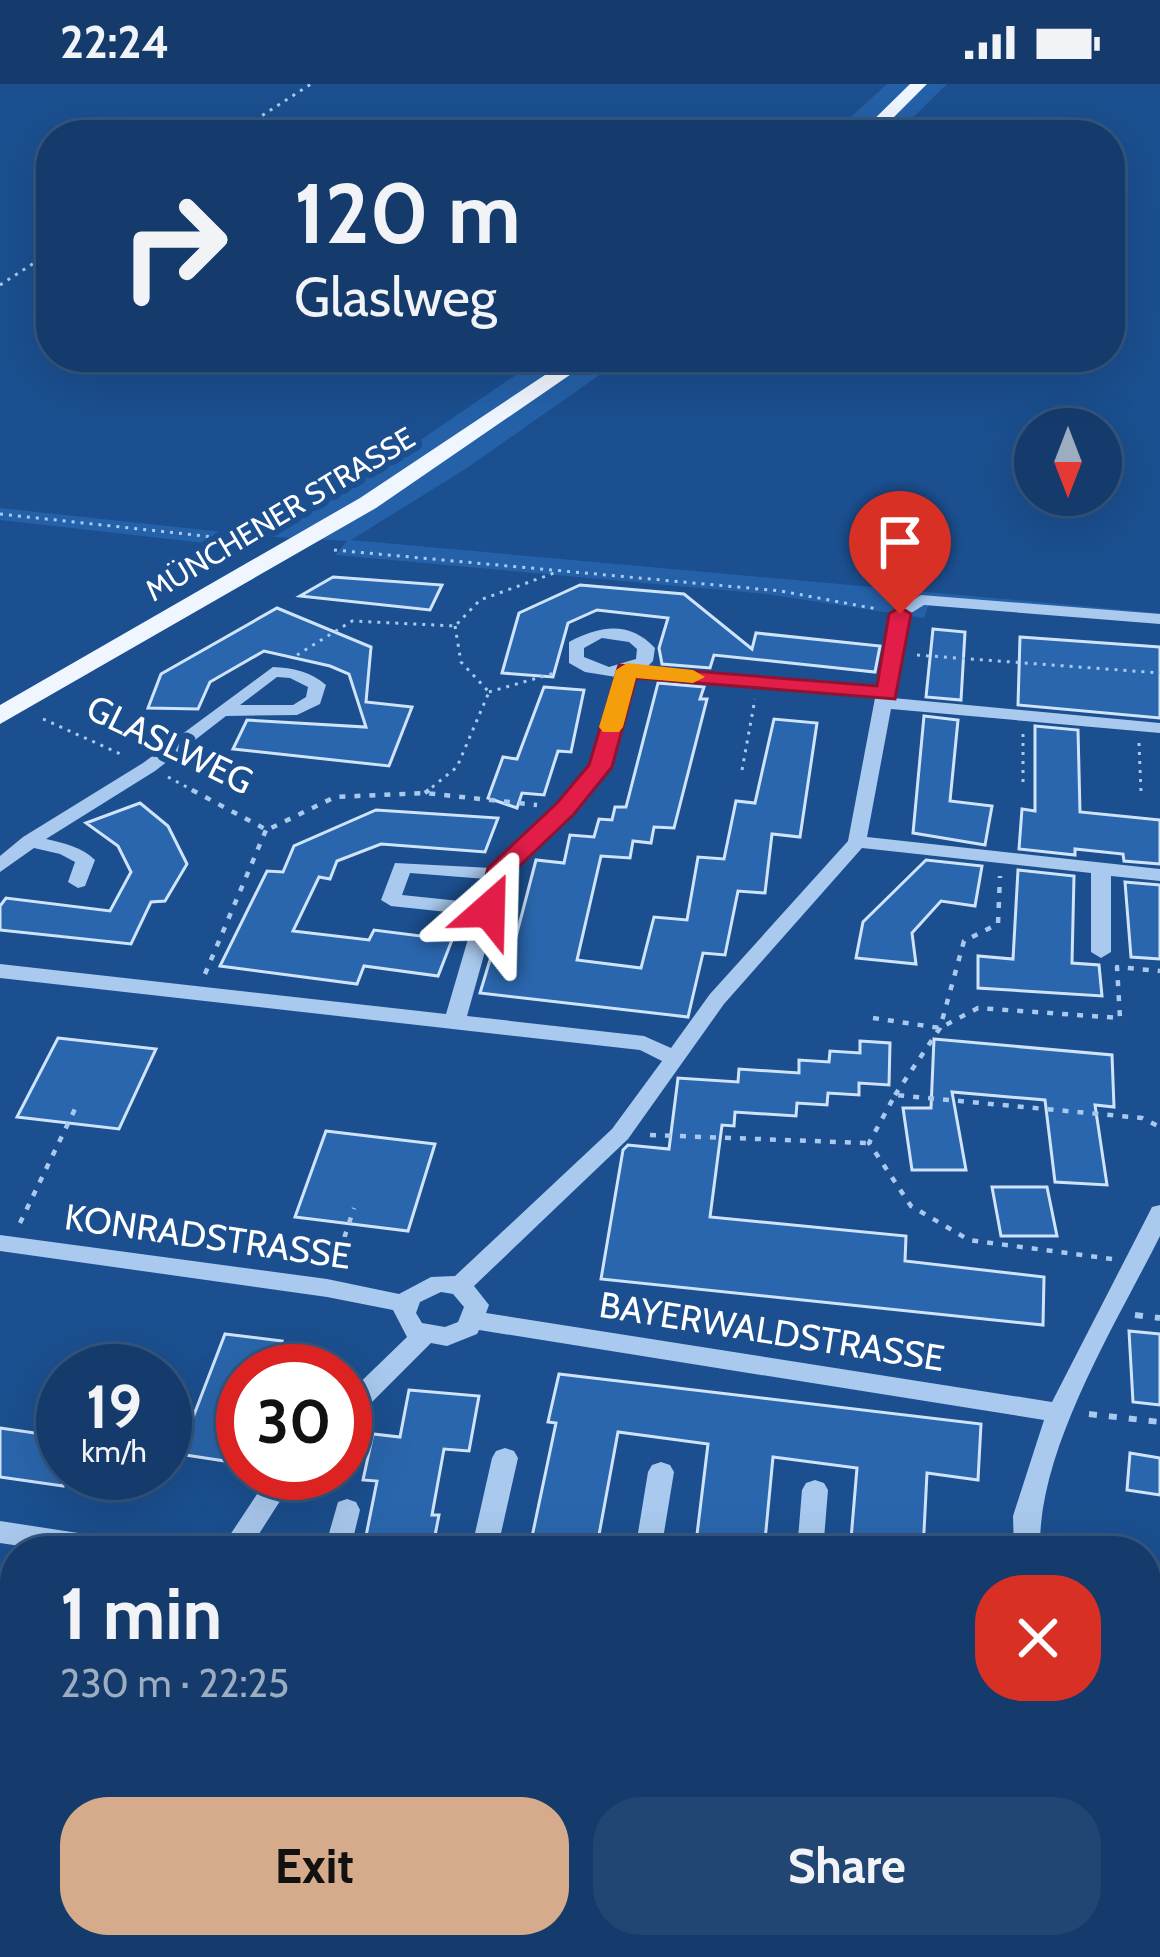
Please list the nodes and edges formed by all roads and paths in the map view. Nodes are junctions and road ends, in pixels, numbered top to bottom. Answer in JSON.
{"nodes":[{"id":1,"x":311,"y":84,"type":"edge"},
{"id":2,"x":919,"y":84,"type":"edge"},
{"id":3,"x":255,"y":120,"type":"edge"},
{"id":4,"x":882,"y":120,"type":"edge"},
{"id":5,"x":36,"y":262,"type":"edge"},
{"id":6,"x":0,"y":285,"type":"edge"},
{"id":7,"x":564,"y":372,"type":"edge"},
{"id":8,"x":0,"y":514,"type":"edge"},
{"id":9,"x":267,"y":544,"type":"dead end"},
{"id":10,"x":332,"y":550,"type":"dead end"},
{"id":11,"x":560,"y":572,"type":"junction"},
{"id":12,"x":900,"y":614,"type":"junction"},
{"id":13,"x":1160,"y":619,"type":"edge"},
{"id":14,"x":454,"y":626,"type":"junction"},
{"id":15,"x":894,"y":653,"type":"junction"},
{"id":16,"x":582,"y":665,"type":"junction"},
{"id":17,"x":627,"y":670,"type":"junction"},
{"id":18,"x":273,"y":672,"type":"junction"},
{"id":19,"x":1160,"y":673,"type":"edge"},
{"id":20,"x":758,"y":683,"type":"junction"},
{"id":21,"x":489,"y":692,"type":"junction"},
{"id":22,"x":886,"y":698,"type":"junction"},
{"id":23,"x":226,"y":711,"type":"junction"},
{"id":24,"x":0,"y":716,"type":"edge"},
{"id":25,"x":1023,"y":716,"type":"junction"},
{"id":26,"x":43,"y":719,"type":"dead end"},
{"id":27,"x":1138,"y":726,"type":"junction"},
{"id":28,"x":1160,"y":728,"type":"edge"},
{"id":29,"x":149,"y":767,"type":"junction"},
{"id":30,"x":742,"y":770,"type":"dead end"},
{"id":31,"x":1023,"y":782,"type":"dead end"},
{"id":32,"x":1141,"y":792,"type":"dead end"},
{"id":33,"x":425,"y":793,"type":"junction"},
{"id":34,"x":566,"y":808,"type":"junction"},
{"id":35,"x":267,"y":830,"type":"junction"},
{"id":36,"x":30,"y":841,"type":"junction"},
{"id":37,"x":857,"y":842,"type":"junction"},
{"id":38,"x":1000,"y":858,"type":"junction"},
{"id":39,"x":0,"y":866,"type":"edge"},
{"id":40,"x":1101,"y":869,"type":"junction"},
{"id":41,"x":497,"y":874,"type":"junction"},
{"id":42,"x":1160,"y":875,"type":"edge"},
{"id":43,"x":78,"y":882,"type":"dead end"},
{"id":44,"x":489,"y":910,"type":"junction"},
{"id":45,"x":1101,"y":952,"type":"dead end"},
{"id":46,"x":0,"y":971,"type":"edge"},
{"id":47,"x":1160,"y":971,"type":"edge"},
{"id":48,"x":198,"y":991,"type":"junction"},
{"id":49,"x":873,"y":1018,"type":"dead end"},
{"id":50,"x":455,"y":1020,"type":"junction"},
{"id":51,"x":940,"y":1028,"type":"junction"},
{"id":52,"x":676,"y":1060,"type":"junction"},
{"id":53,"x":895,"y":1095,"type":"junction"},
{"id":54,"x":75,"y":1108,"type":"dead end"},
{"id":55,"x":1160,"y":1127,"type":"edge"},
{"id":56,"x":620,"y":1134,"type":"junction"},
{"id":57,"x":868,"y":1143,"type":"junction"},
{"id":58,"x":354,"y":1208,"type":"dead end"},
{"id":59,"x":1160,"y":1213,"type":"edge"},
{"id":60,"x":5,"y":1244,"type":"edge"},
{"id":61,"x":1136,"y":1262,"type":"junction"},
{"id":62,"x":460,"y":1286,"type":"junction"},
{"id":63,"x":327,"y":1288,"type":"junction"},
{"id":64,"x":405,"y":1304,"type":"junction"},
{"id":65,"x":474,"y":1320,"type":"junction"},
{"id":66,"x":424,"y":1335,"type":"junction"},
{"id":67,"x":372,"y":1386,"type":"edge"},
{"id":68,"x":1059,"y":1413,"type":"junction"},
{"id":69,"x":1160,"y":1422,"type":"edge"},
{"id":70,"x":506,"y":1458,"type":"dead end"},
{"id":71,"x":662,"y":1472,"type":"dead end"},
{"id":72,"x":815,"y":1490,"type":"dead end"},
{"id":73,"x":267,"y":1500,"type":"edge"},
{"id":74,"x":347,"y":1510,"type":"dead end"},
{"id":75,"x":242,"y":1536,"type":"edge"},
{"id":76,"x":341,"y":1536,"type":"edge"},
{"id":77,"x":488,"y":1536,"type":"edge"},
{"id":78,"x":651,"y":1536,"type":"edge"},
{"id":79,"x":810,"y":1536,"type":"edge"},
{"id":80,"x":1027,"y":1536,"type":"edge"}],
"edges":[{"from":1,"to":3,"type":"path"},
{"from":2,"to":4,"type":"main road"},
{"from":5,"to":6,"type":"path"},
{"from":7,"to":24,"type":"main road","name":"MÜNCHENER STRASSE"},
{"from":8,"to":9,"type":"path"},
{"from":10,"to":11,"type":"path"},
{"from":11,"to":12,"type":"path"},
{"from":11,"to":14,"type":"path"},
{"from":12,"to":13,"type":"street"},
{"from":12,"to":15,"type":"street"},
{"from":14,"to":18,"type":"path"},
{"from":14,"to":21,"type":"path"},
{"from":15,"to":19,"type":"path"},
{"from":15,"to":22,"type":"street"},
{"from":16,"to":17,"type":"street"},
{"from":16,"to":17,"type":"street"},
{"from":16,"to":21,"type":"path"},
{"from":17,"to":20,"type":"street"},
{"from":17,"to":34,"type":"street"},
{"from":18,"to":23,"type":"street"},
{"from":18,"to":23,"type":"street"},
{"from":20,"to":22,"type":"street"},
{"from":20,"to":30,"type":"path"},
{"from":21,"to":33,"type":"path"},
{"from":22,"to":25,"type":"street"},
{"from":22,"to":37,"type":"street"},
{"from":23,"to":29,"type":"street"},
{"from":25,"to":27,"type":"street"},
{"from":25,"to":31,"type":"path"},
{"from":26,"to":29,"type":"path","name":"GLASLWEG"},
{"from":27,"to":28,"type":"street"},
{"from":27,"to":32,"type":"path"},
{"from":29,"to":35,"type":"path","name":"GLASLWEG"},
{"from":29,"to":36,"type":"street"},
{"from":33,"to":34,"type":"path","name":"GLASLWEG"},
{"from":33,"to":35,"type":"path","name":"GLASLWEG"},
{"from":34,"to":41,"type":"street"},
{"from":35,"to":48,"type":"path","name":"GLASLWEG"},
{"from":36,"to":39,"type":"street"},
{"from":36,"to":43,"type":"street"},
{"from":37,"to":38,"type":"street"},
{"from":37,"to":52,"type":"street"},
{"from":38,"to":40,"type":"street"},
{"from":38,"to":51,"type":"path"},
{"from":40,"to":42,"type":"street"},
{"from":40,"to":45,"type":"street"},
{"from":41,"to":44,"type":"street"},
{"from":41,"to":44,"type":"street"},
{"from":44,"to":50,"type":"street"},
{"from":46,"to":48,"type":"street"},
{"from":47,"to":51,"type":"path"},
{"from":48,"to":50,"type":"street"},
{"from":49,"to":51,"type":"path"},
{"from":50,"to":52,"type":"street"},
{"from":51,"to":53,"type":"path"},
{"from":52,"to":56,"type":"street"},
{"from":53,"to":55,"type":"path"},
{"from":53,"to":57,"type":"path"},
{"from":54,"to":60,"type":"path"},
{"from":56,"to":57,"type":"path"},
{"from":56,"to":62,"type":"street"},
{"from":57,"to":61,"type":"path"},
{"from":58,"to":63,"type":"path"},
{"from":59,"to":61,"type":"street"},
{"from":60,"to":63,"type":"street","name":"KONRADSTRASSE"},
{"from":61,"to":68,"type":"street"},
{"from":62,"to":64,"type":"street"},
{"from":62,"to":65,"type":"street"},
{"from":63,"to":64,"type":"street","name":"KONRADSTRASSE"},
{"from":64,"to":66,"type":"street"},
{"from":65,"to":66,"type":"street"},
{"from":65,"to":68,"type":"street","name":"BAYERWALDSTRASSE"},
{"from":66,"to":67,"type":"street"},
{"from":68,"to":69,"type":"path"},
{"from":68,"to":80,"type":"street"},
{"from":70,"to":77,"type":"street"},
{"from":71,"to":78,"type":"street"},
{"from":72,"to":79,"type":"street"},
{"from":73,"to":75,"type":"street"},
{"from":74,"to":76,"type":"street"}]}
